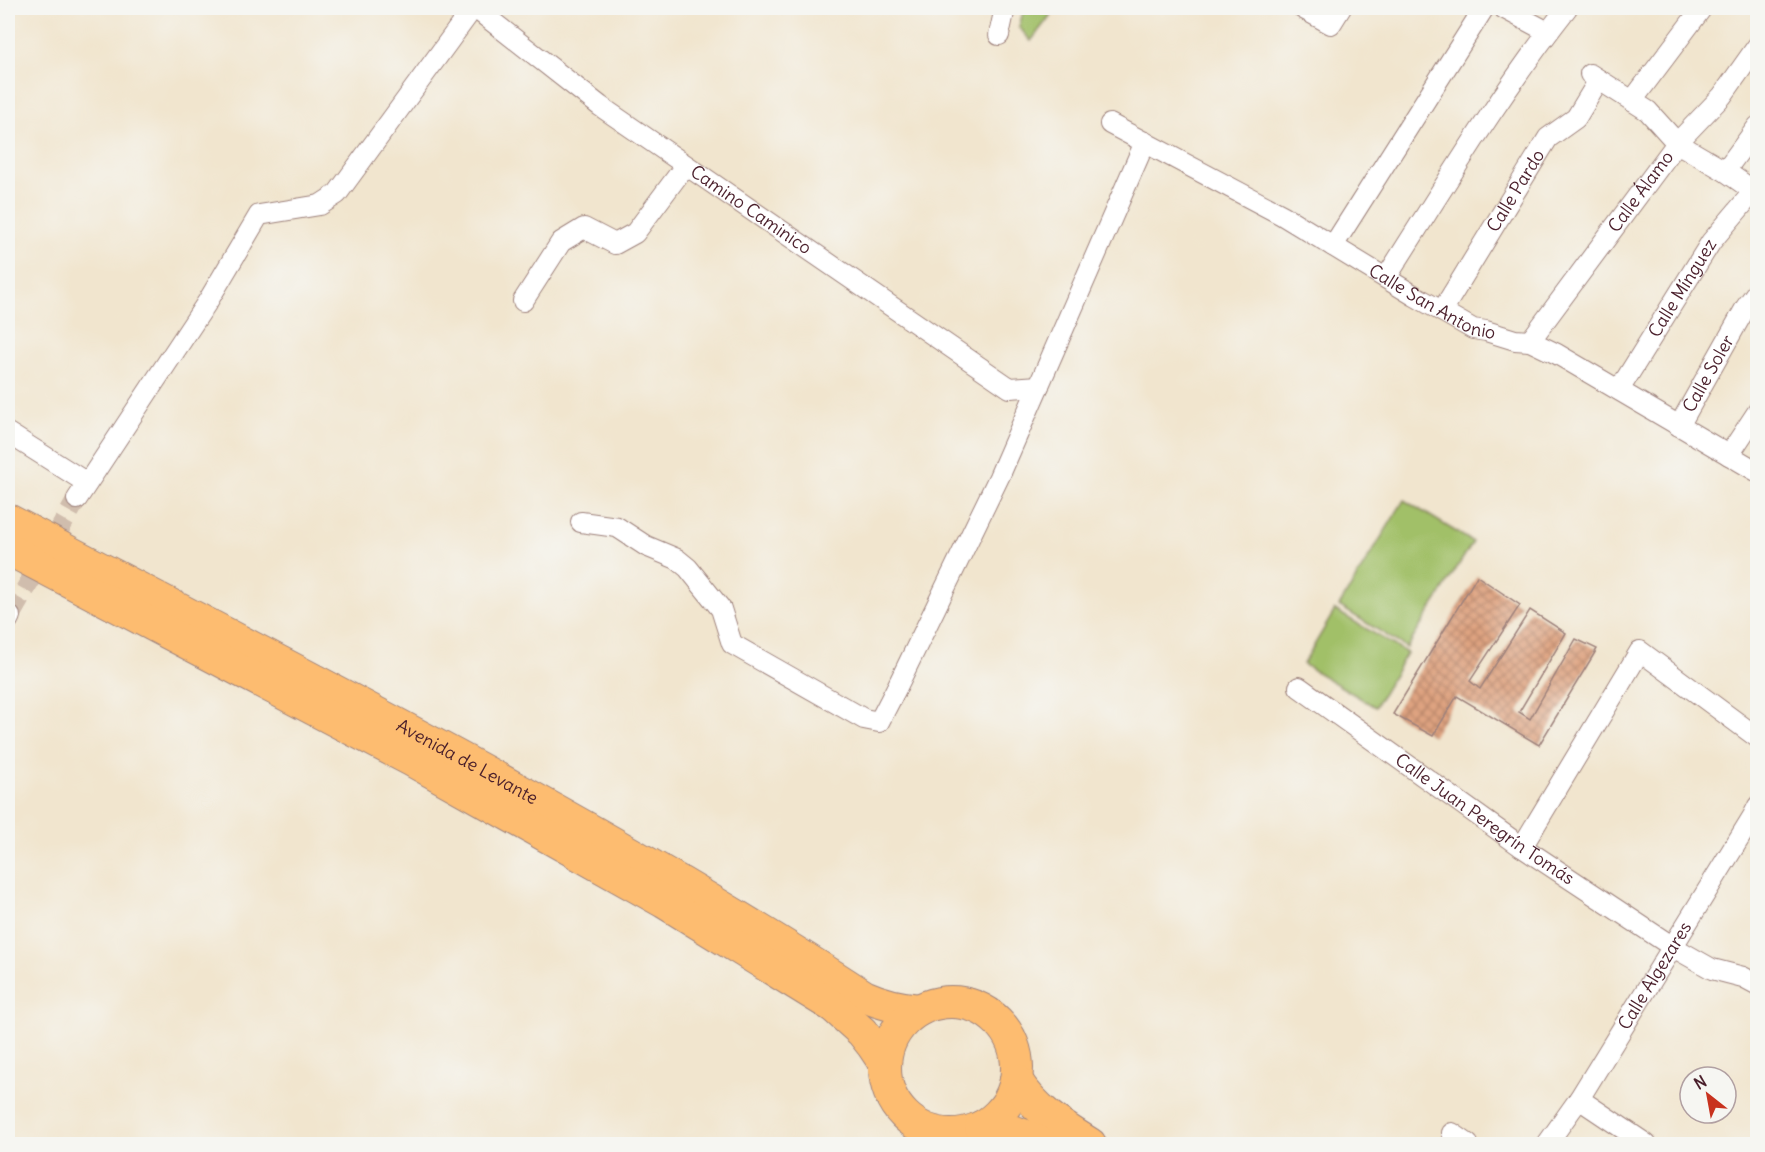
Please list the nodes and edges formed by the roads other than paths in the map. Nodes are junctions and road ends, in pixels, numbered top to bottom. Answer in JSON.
{"nodes":[{"id":1,"x":474,"y":8,"type":"edge"},
{"id":2,"x":1005,"y":8,"type":"edge"},
{"id":3,"x":1302,"y":8,"type":"edge"},
{"id":4,"x":1484,"y":8,"type":"edge"},
{"id":5,"x":1503,"y":8,"type":"edge"},
{"id":6,"x":1567,"y":8,"type":"edge"},
{"id":7,"x":1702,"y":8,"type":"edge"},
{"id":8,"x":1336,"y":16,"type":"edge"},
{"id":9,"x":1548,"y":32,"type":"junction"},
{"id":10,"x":999,"y":35,"type":"dead end"},
{"id":11,"x":1758,"y":45,"type":"edge"},
{"id":12,"x":1632,"y":100,"type":"junction"},
{"id":13,"x":1110,"y":124,"type":"dead end"},
{"id":14,"x":1758,"y":126,"type":"edge"},
{"id":15,"x":1145,"y":142,"type":"junction"},
{"id":16,"x":1677,"y":142,"type":"junction"},
{"id":17,"x":685,"y":166,"type":"junction"},
{"id":18,"x":1725,"y":171,"type":"junction"},
{"id":19,"x":1756,"y":193,"type":"edge"},
{"id":20,"x":1333,"y":246,"type":"junction"},
{"id":21,"x":1386,"y":278,"type":"junction"},
{"id":22,"x":1758,"y":290,"type":"edge"},
{"id":23,"x":523,"y":301,"type":"dead end"},
{"id":24,"x":1442,"y":311,"type":"junction"},
{"id":25,"x":1530,"y":341,"type":"junction"},
{"id":26,"x":1039,"y":386,"type":"junction"},
{"id":27,"x":1619,"y":390,"type":"junction"},
{"id":28,"x":1758,"y":411,"type":"edge"},
{"id":29,"x":1679,"y":426,"type":"junction"},
{"id":30,"x":8,"y":433,"type":"edge"},
{"id":31,"x":1729,"y":455,"type":"junction"},
{"id":32,"x":1758,"y":472,"type":"edge"},
{"id":33,"x":8,"y":520,"type":"edge"},
{"id":34,"x":581,"y":522,"type":"dead end"},
{"id":35,"x":8,"y":549,"type":"edge"},
{"id":36,"x":1299,"y":687,"type":"dead end"},
{"id":37,"x":1758,"y":738,"type":"edge"},
{"id":38,"x":1758,"y":806,"type":"edge"},
{"id":39,"x":1522,"y":847,"type":"junction"},
{"id":40,"x":1673,"y":947,"type":"junction"},
{"id":41,"x":1758,"y":985,"type":"edge"},
{"id":42,"x":919,"y":1010,"type":"junction"},
{"id":43,"x":885,"y":1064,"type":"junction"},
{"id":44,"x":1016,"y":1080,"type":"junction"},
{"id":45,"x":1579,"y":1099,"type":"junction"},
{"id":46,"x":981,"y":1127,"type":"junction"},
{"id":47,"x":1042,"y":1144,"type":"edge"},
{"id":48,"x":1090,"y":1144,"type":"edge"},
{"id":49,"x":1547,"y":1144,"type":"edge"},
{"id":50,"x":1646,"y":1144,"type":"edge"}],
"edges":[{"from":1,"to":17,"type":"street","name":"Camino Caminico"},
{"from":1,"to":30,"type":"street"},
{"from":2,"to":10,"type":"street"},
{"from":3,"to":8,"type":"street"},
{"from":4,"to":20,"type":"street"},
{"from":5,"to":9,"type":"street"},
{"from":6,"to":9,"type":"street"},
{"from":7,"to":12,"type":"street"},
{"from":9,"to":21,"type":"street"},
{"from":11,"to":16,"type":"street","name":"Calle Álamo"},
{"from":12,"to":16,"type":"street"},
{"from":12,"to":24,"type":"street","name":"Calle Pardo"},
{"from":13,"to":15,"type":"street","name":"Calle San Antonio"},
{"from":14,"to":18,"type":"street"},
{"from":15,"to":20,"type":"street","name":"Calle San Antonio"},
{"from":15,"to":26,"type":"street"},
{"from":16,"to":18,"type":"street"},
{"from":16,"to":25,"type":"street","name":"Calle Álamo"},
{"from":17,"to":23,"type":"street"},
{"from":17,"to":26,"type":"street","name":"Camino Caminico"},
{"from":18,"to":19,"type":"street"},
{"from":19,"to":27,"type":"street","name":"Calle Mínguez"},
{"from":20,"to":21,"type":"street","name":"Calle San Antonio"},
{"from":21,"to":24,"type":"street","name":"Calle San Antonio"},
{"from":22,"to":29,"type":"street","name":"Calle Soler"},
{"from":24,"to":25,"type":"street","name":"Calle San Antonio"},
{"from":25,"to":27,"type":"street","name":"Calle San Antonio"},
{"from":26,"to":34,"type":"street"},
{"from":27,"to":29,"type":"street","name":"Calle San Antonio"},
{"from":28,"to":31,"type":"street"},
{"from":29,"to":31,"type":"street","name":"Calle San Antonio"},
{"from":31,"to":32,"type":"street","name":"Calle San Antonio"},
{"from":33,"to":42,"type":"main road","name":"Avenida de Levante"},
{"from":35,"to":43,"type":"main road","name":"Avenida de Levante"},
{"from":36,"to":39,"type":"street","name":"Calle Juan Peregrín Tomás"},
{"from":37,"to":39,"type":"street"},
{"from":38,"to":40,"type":"street","name":"Calle Algezares"},
{"from":39,"to":40,"type":"street","name":"Calle Juan Peregrín Tomás"},
{"from":40,"to":41,"type":"street","name":"Calle Juan Peregrín Tomás"},
{"from":40,"to":45,"type":"street","name":"Calle Algezares"},
{"from":42,"to":43,"type":"main road"},
{"from":42,"to":44,"type":"main road"},
{"from":43,"to":46,"type":"main road"},
{"from":44,"to":46,"type":"main road"},
{"from":44,"to":48,"type":"main road"},
{"from":45,"to":49,"type":"street","name":"Calle Algezares"},
{"from":45,"to":50,"type":"street"},
{"from":46,"to":47,"type":"main road"}]}
